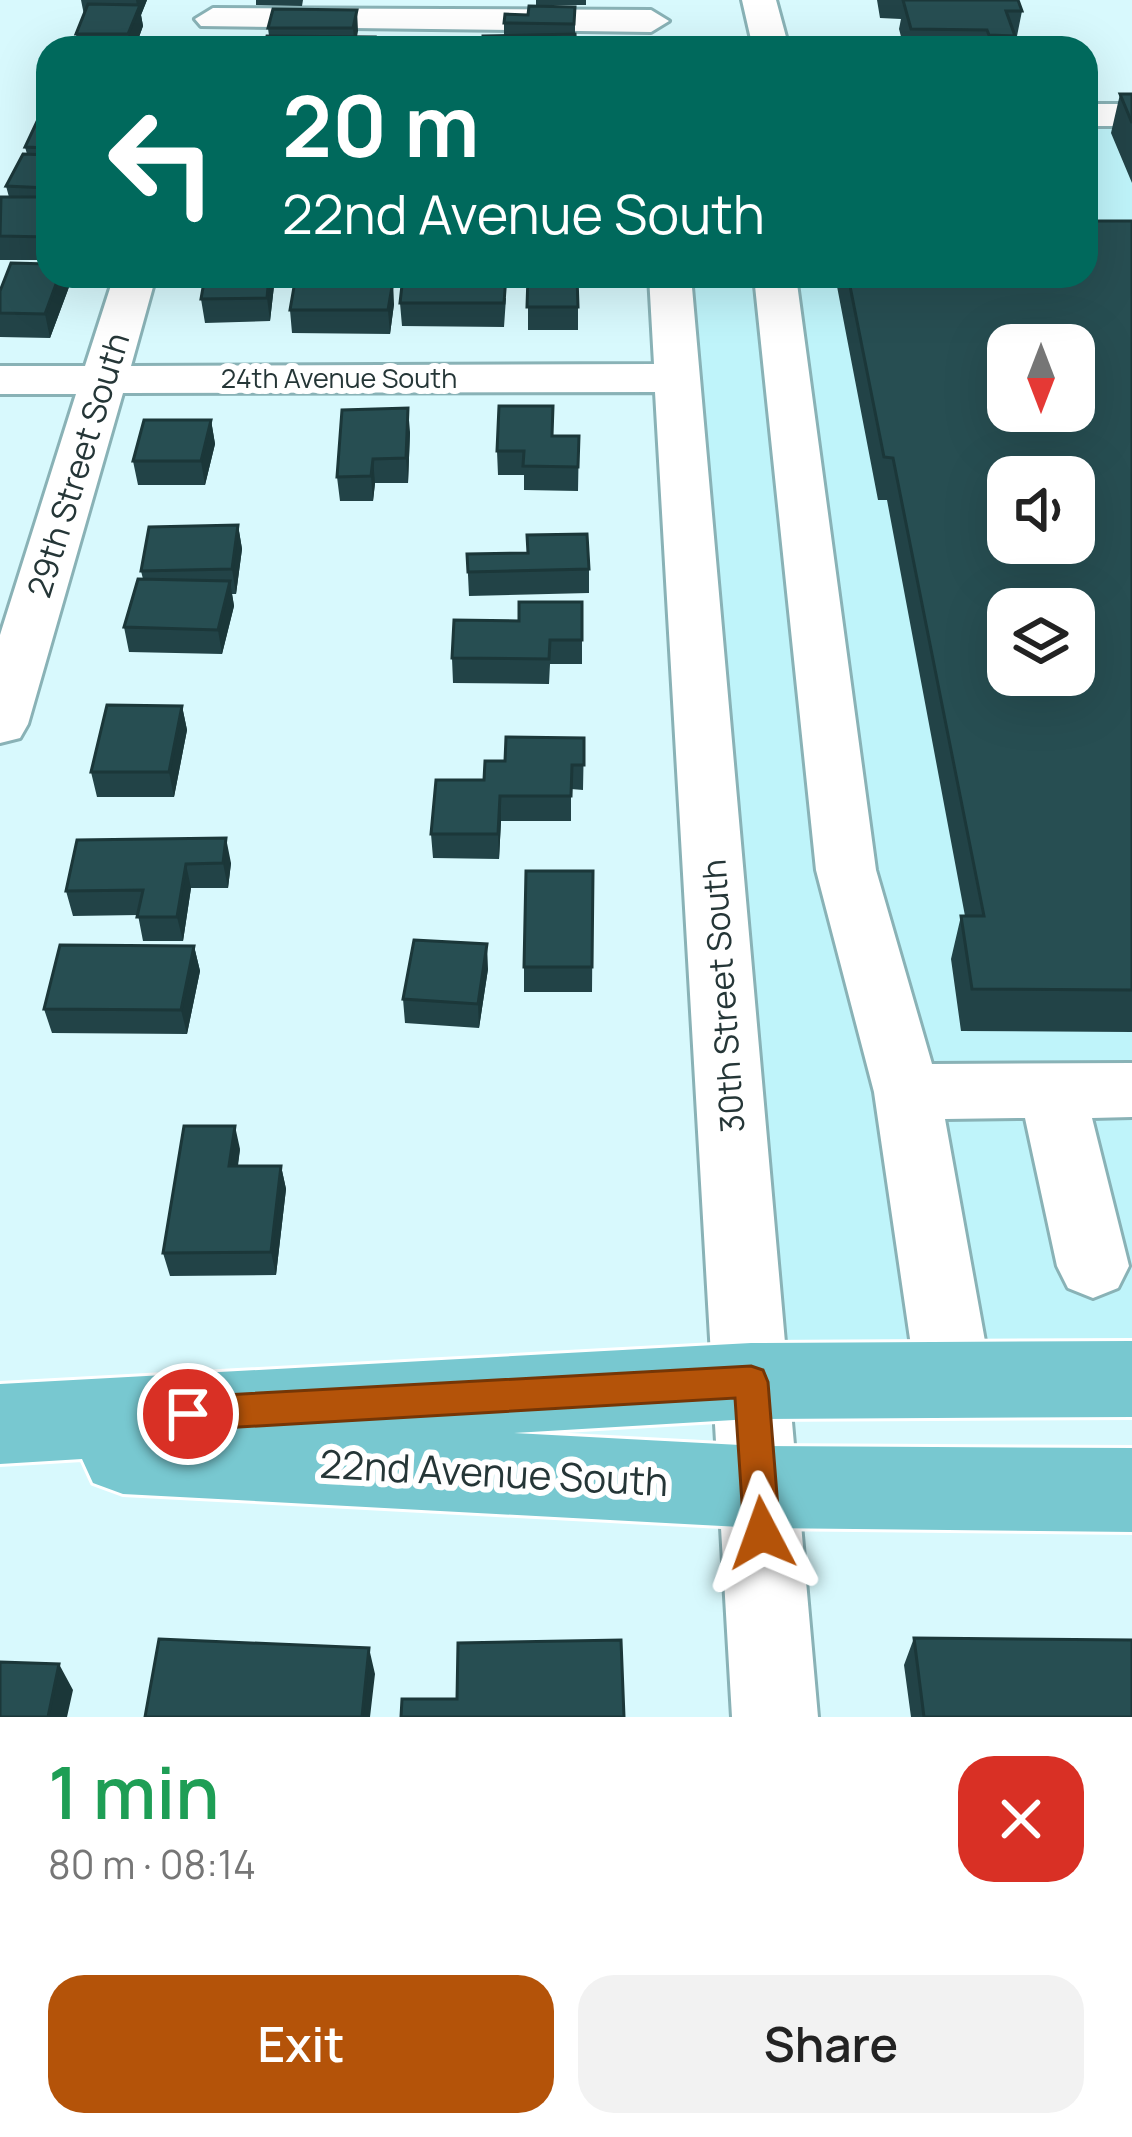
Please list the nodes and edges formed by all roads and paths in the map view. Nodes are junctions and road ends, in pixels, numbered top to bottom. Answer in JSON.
{"nodes":[{"id":1,"x":759,"y":0,"type":"edge"},
{"id":2,"x":212,"y":22,"type":"edge"},
{"id":3,"x":651,"y":23,"type":"edge"},
{"id":4,"x":768,"y":36,"type":"edge"},
{"id":5,"x":1098,"y":115,"type":"edge"},
{"id":6,"x":1132,"y":115,"type":"edge"},
{"id":7,"x":131,"y":288,"type":"edge"},
{"id":8,"x":671,"y":288,"type":"edge"},
{"id":9,"x":776,"y":288,"type":"edge"},
{"id":10,"x":677,"y":378,"type":"junction"},
{"id":11,"x":0,"y":380,"type":"edge"},
{"id":12,"x":104,"y":380,"type":"junction"},
{"id":13,"x":0,"y":724,"type":"edge"},
{"id":14,"x":1052,"y":1090,"type":"junction"},
{"id":15,"x":1132,"y":1090,"type":"edge"},
{"id":16,"x":907,"y":1092,"type":"junction"},
{"id":17,"x":1094,"y":1266,"type":"dead end"},
{"id":18,"x":954,"y":1379,"type":"junction"},
{"id":19,"x":1132,"y":1379,"type":"edge"},
{"id":20,"x":751,"y":1382,"type":"junction"},
{"id":21,"x":0,"y":1424,"type":"edge"},
{"id":22,"x":0,"y":1448,"type":"edge"},
{"id":23,"x":759,"y":1486,"type":"junction"},
{"id":24,"x":1132,"y":1490,"type":"edge"},
{"id":25,"x":775,"y":1717,"type":"edge"}],
"edges":[{"from":1,"to":4,"type":"street"},
{"from":2,"to":3,"type":"street"},
{"from":5,"to":6,"type":"street"},
{"from":7,"to":12,"type":"street","name":"29th Street South"},
{"from":8,"to":10,"type":"street","name":"30th Street South"},
{"from":9,"to":16,"type":"street"},
{"from":10,"to":12,"type":"street","name":"24th Avenue South"},
{"from":10,"to":20,"type":"street","name":"30th Street South"},
{"from":11,"to":12,"type":"street","name":"24th Avenue South"},
{"from":12,"to":13,"type":"street","name":"29th Street South"},
{"from":14,"to":15,"type":"street"},
{"from":14,"to":16,"type":"street"},
{"from":14,"to":17,"type":"street"},
{"from":16,"to":18,"type":"street"},
{"from":18,"to":19,"type":"main road","name":"22nd Avenue South"},
{"from":18,"to":20,"type":"main road","name":"22nd Avenue South"},
{"from":20,"to":21,"type":"main road","name":"22nd Avenue South"},
{"from":20,"to":23,"type":"street","name":"30th Street South"},
{"from":22,"to":23,"type":"main road","name":"22nd Avenue South"},
{"from":23,"to":24,"type":"main road","name":"22nd Avenue South"},
{"from":23,"to":25,"type":"street","name":"30th Street South"}]}
